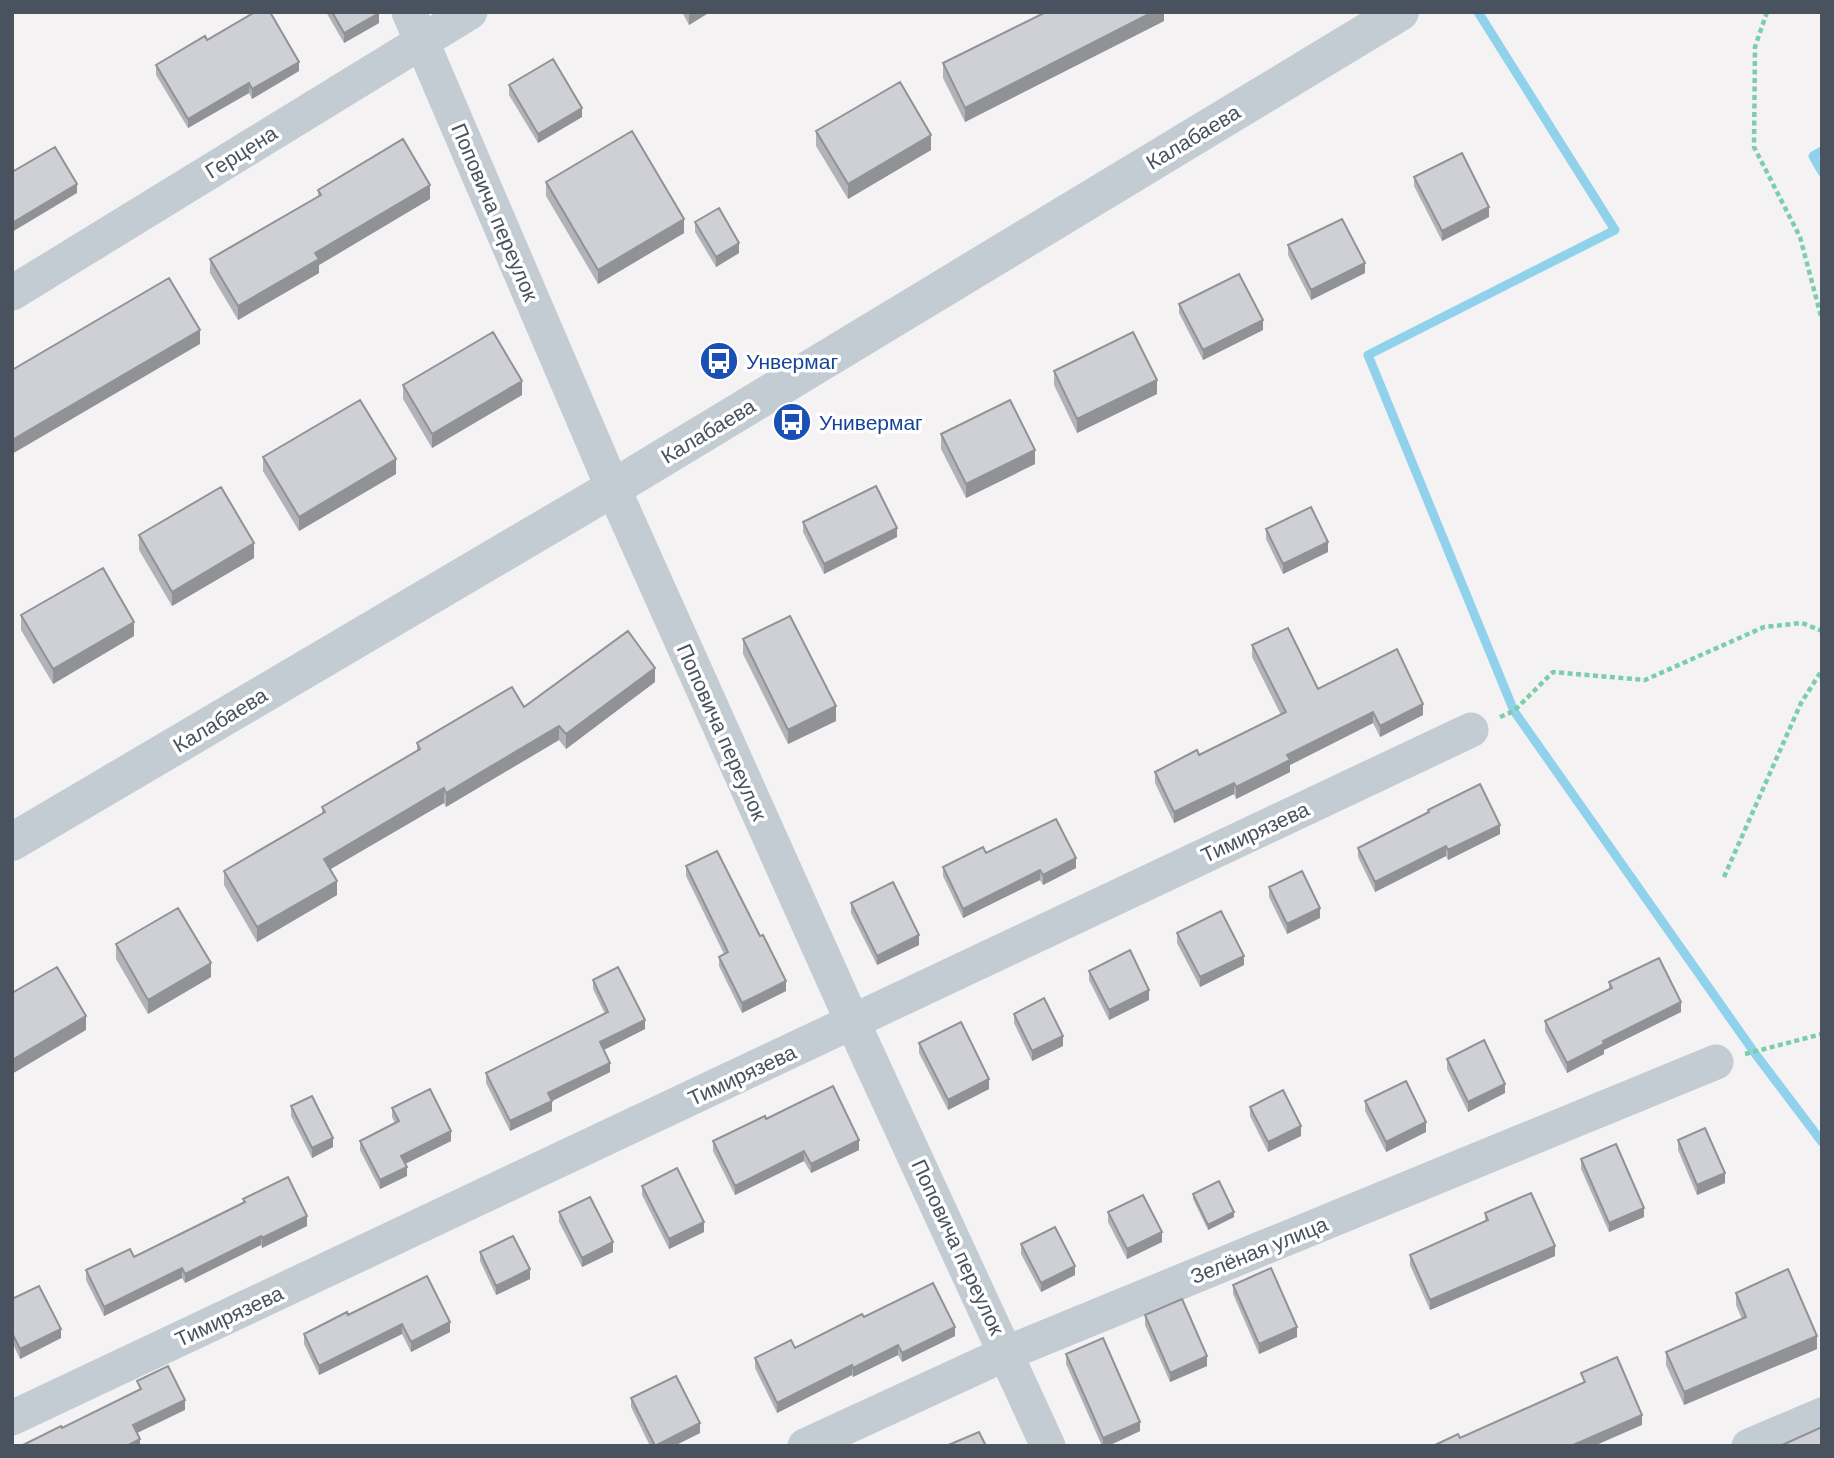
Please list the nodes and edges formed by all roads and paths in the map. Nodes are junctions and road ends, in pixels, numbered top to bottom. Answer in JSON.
{"nodes":[{"id":1,"x":470,"y":12,"type":"edge"},
{"id":2,"x":1400,"y":12,"type":"edge"},
{"id":3,"x":1767,"y":12,"type":"edge"},
{"id":4,"x":415,"y":27,"type":"edge"},
{"id":5,"x":12,"y":293,"type":"edge"},
{"id":6,"x":1822,"y":320,"type":"edge"},
{"id":7,"x":613,"y":488,"type":"junction"},
{"id":8,"x":1822,"y":631,"type":"edge"},
{"id":9,"x":1822,"y":670,"type":"edge"},
{"id":10,"x":1471,"y":730,"type":"joint"},
{"id":11,"x":12,"y":842,"type":"edge"},
{"id":12,"x":1724,"y":877,"type":"dead end"},
{"id":13,"x":853,"y":1023,"type":"junction"},
{"id":14,"x":1822,"y":1034,"type":"edge"},
{"id":15,"x":1716,"y":1062,"type":"joint"},
{"id":16,"x":1007,"y":1353,"type":"junction"},
{"id":17,"x":1822,"y":1415,"type":"edge"},
{"id":18,"x":12,"y":1418,"type":"edge"},
{"id":19,"x":805,"y":1446,"type":"edge"},
{"id":20,"x":1048,"y":1446,"type":"edge"},
{"id":21,"x":1749,"y":1446,"type":"edge"}],
"edges":[{"from":1,"to":4,"type":"street","name":"Герцена"},
{"from":2,"to":7,"type":"street","name":"Калабаева"},
{"from":3,"to":6,"type":"path"},
{"from":4,"to":5,"type":"street","name":"Герцена"},
{"from":4,"to":7,"type":"street","name":"Поповича переулок"},
{"from":7,"to":11,"type":"street","name":"Калабаева"},
{"from":7,"to":13,"type":"street","name":"Поповича переулок"},
{"from":8,"to":10,"type":"path"},
{"from":9,"to":12,"type":"path"},
{"from":10,"to":13,"type":"street","name":"Тимирязева"},
{"from":13,"to":16,"type":"street","name":"Поповича переулок"},
{"from":13,"to":18,"type":"street","name":"Тимирязева"},
{"from":14,"to":15,"type":"path"},
{"from":15,"to":16,"type":"street","name":"Зелёная улица"},
{"from":16,"to":19,"type":"street","name":"Зелёная улица"},
{"from":16,"to":20,"type":"street","name":"Поповича переулок"},
{"from":17,"to":21,"type":"street"}]}
